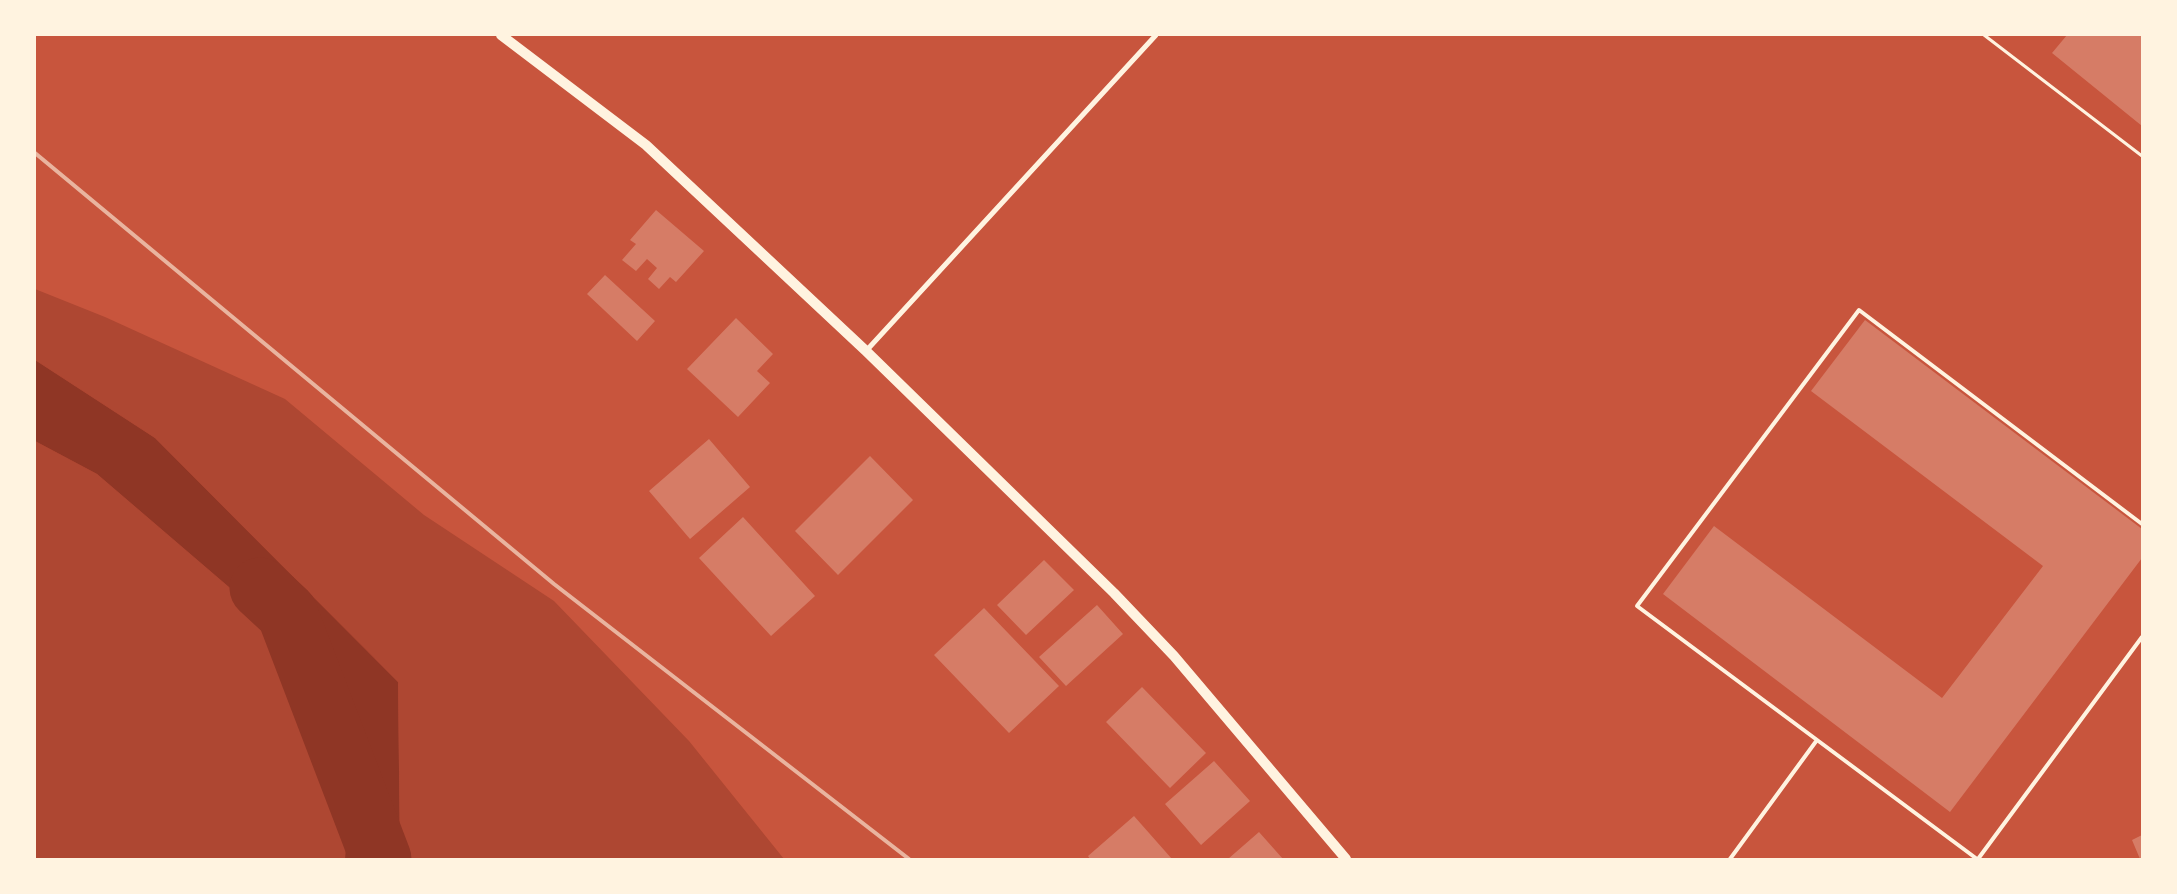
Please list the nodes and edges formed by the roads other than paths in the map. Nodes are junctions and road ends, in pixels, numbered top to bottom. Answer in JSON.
{"nodes":[{"id":1,"x":502,"y":35,"type":"edge"},
{"id":2,"x":1156,"y":35,"type":"edge"},
{"id":3,"x":866,"y":351,"type":"junction"},
{"id":4,"x":2142,"y":524,"type":"edge"},
{"id":5,"x":2142,"y":637,"type":"edge"},
{"id":6,"x":1818,"y":740,"type":"junction"},
{"id":7,"x":1346,"y":859,"type":"edge"},
{"id":8,"x":1730,"y":859,"type":"edge"},
{"id":9,"x":1978,"y":859,"type":"edge"}],
"edges":[{"from":1,"to":3,"type":"main road"},
{"from":2,"to":3,"type":"street"},
{"from":3,"to":7,"type":"main road"},
{"from":4,"to":6,"type":"lane"},
{"from":5,"to":9,"type":"lane"},
{"from":6,"to":8,"type":"lane"},
{"from":6,"to":9,"type":"lane"}]}
